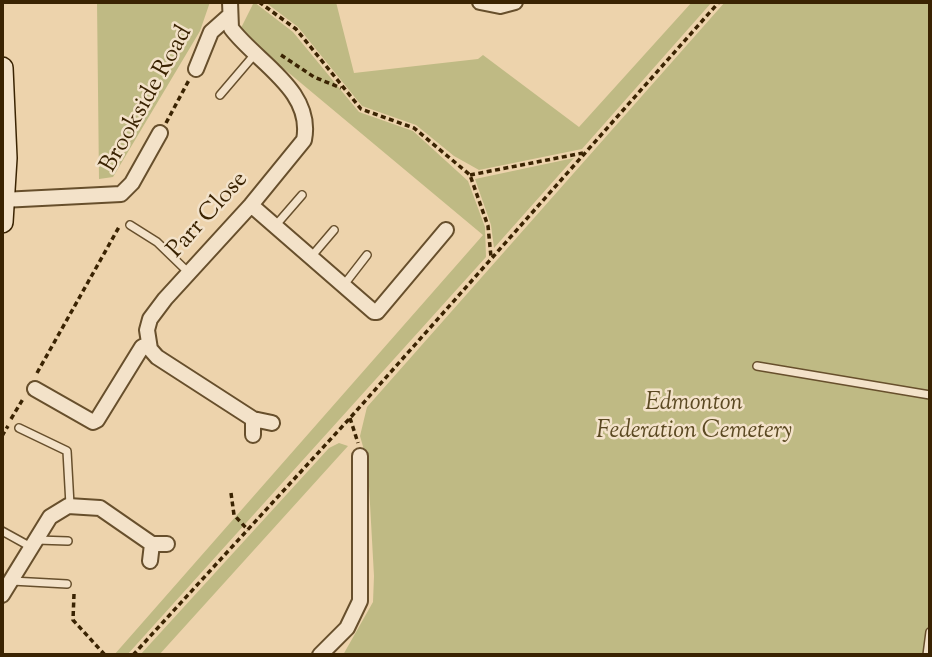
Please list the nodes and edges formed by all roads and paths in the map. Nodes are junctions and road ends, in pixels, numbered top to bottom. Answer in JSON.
{"nodes":[{"id":1,"x":260,"y":2,"type":"edge"},
{"id":2,"x":480,"y":2,"type":"edge"},
{"id":3,"x":515,"y":2,"type":"edge"},
{"id":4,"x":719,"y":2,"type":"edge"},
{"id":5,"x":229,"y":9,"type":"edge"},
{"id":6,"x":273,"y":49,"type":"dead end"},
{"id":7,"x":255,"y":54,"type":"junction"},
{"id":8,"x":2,"y":68,"type":"edge"},
{"id":9,"x":196,"y":69,"type":"joint"},
{"id":10,"x":343,"y":88,"type":"junction"},
{"id":11,"x":220,"y":95,"type":"dead end"},
{"id":12,"x":160,"y":133,"type":"joint"},
{"id":13,"x":585,"y":152,"type":"junction"},
{"id":14,"x":470,"y":175,"type":"junction"},
{"id":15,"x":121,"y":194,"type":"junction"},
{"id":16,"x":302,"y":195,"type":"dead end"},
{"id":17,"x":4,"y":200,"type":"edge"},
{"id":18,"x":251,"y":205,"type":"junction"},
{"id":19,"x":2,"y":222,"type":"edge"},
{"id":20,"x":130,"y":225,"type":"dead end"},
{"id":21,"x":276,"y":225,"type":"junction"},
{"id":22,"x":334,"y":230,"type":"dead end"},
{"id":23,"x":446,"y":230,"type":"dead end"},
{"id":24,"x":367,"y":255,"type":"dead end"},
{"id":25,"x":311,"y":257,"type":"junction"},
{"id":26,"x":491,"y":259,"type":"junction"},
{"id":27,"x":188,"y":273,"type":"junction"},
{"id":28,"x":343,"y":286,"type":"junction"},
{"id":29,"x":149,"y":344,"type":"junction"},
{"id":30,"x":757,"y":366,"type":"dead end"},
{"id":31,"x":32,"y":385,"type":"junction"},
{"id":32,"x":930,"y":395,"type":"edge"},
{"id":33,"x":350,"y":418,"type":"junction"},
{"id":34,"x":253,"y":419,"type":"junction"},
{"id":35,"x":272,"y":423,"type":"dead end"},
{"id":36,"x":19,"y":428,"type":"dead end"},
{"id":37,"x":253,"y":435,"type":"dead end"},
{"id":38,"x":2,"y":436,"type":"edge"},
{"id":39,"x":360,"y":456,"type":"joint"},
{"id":40,"x":231,"y":493,"type":"dead end"},
{"id":41,"x":70,"y":505,"type":"junction"},
{"id":42,"x":248,"y":530,"type":"junction"},
{"id":43,"x":2,"y":531,"type":"edge"},
{"id":44,"x":68,"y":541,"type":"dead end"},
{"id":45,"x":33,"y":544,"type":"junction"},
{"id":46,"x":152,"y":544,"type":"junction"},
{"id":47,"x":167,"y":544,"type":"dead end"},
{"id":48,"x":150,"y":561,"type":"dead end"},
{"id":49,"x":10,"y":580,"type":"junction"},
{"id":50,"x":67,"y":584,"type":"joint"},
{"id":51,"x":2,"y":595,"type":"edge"},
{"id":52,"x":930,"y":632,"type":"edge"},
{"id":53,"x":105,"y":655,"type":"edge"},
{"id":54,"x":133,"y":655,"type":"edge"},
{"id":55,"x":320,"y":655,"type":"edge"},
{"id":56,"x":927,"y":655,"type":"edge"}],
"edges":[{"from":1,"to":10,"type":"path"},
{"from":2,"to":3,"type":"street"},
{"from":4,"to":13,"type":"path"},
{"from":5,"to":7,"type":"street","name":"Parr Close"},
{"from":5,"to":9,"type":"street","name":"Brookside Road"},
{"from":6,"to":10,"type":"path"},
{"from":7,"to":11,"type":"lane"},
{"from":7,"to":18,"type":"street","name":"Parr Close"},
{"from":8,"to":17,"type":"street"},
{"from":9,"to":12,"type":"path","name":"Brookside Road"},
{"from":10,"to":14,"type":"path"},
{"from":12,"to":15,"type":"street","name":"Brookside Road"},
{"from":13,"to":14,"type":"path"},
{"from":13,"to":26,"type":"path"},
{"from":14,"to":26,"type":"path"},
{"from":15,"to":17,"type":"street","name":"Brookside Road"},
{"from":15,"to":31,"type":"path"},
{"from":16,"to":21,"type":"lane"},
{"from":17,"to":19,"type":"street"},
{"from":18,"to":21,"type":"street"},
{"from":18,"to":27,"type":"street","name":"Parr Close"},
{"from":20,"to":27,"type":"lane"},
{"from":21,"to":25,"type":"street"},
{"from":22,"to":25,"type":"lane"},
{"from":23,"to":28,"type":"street"},
{"from":24,"to":28,"type":"lane"},
{"from":25,"to":28,"type":"street"},
{"from":26,"to":33,"type":"path"},
{"from":27,"to":29,"type":"street","name":"Parr Close"},
{"from":29,"to":31,"type":"street"},
{"from":29,"to":34,"type":"street"},
{"from":30,"to":32,"type":"lane"},
{"from":31,"to":38,"type":"path"},
{"from":33,"to":39,"type":"path"},
{"from":33,"to":42,"type":"path"},
{"from":34,"to":35,"type":"street"},
{"from":34,"to":37,"type":"street"},
{"from":36,"to":41,"type":"lane"},
{"from":39,"to":55,"type":"street"},
{"from":40,"to":42,"type":"path"},
{"from":41,"to":45,"type":"street"},
{"from":41,"to":46,"type":"street"},
{"from":42,"to":54,"type":"path"},
{"from":43,"to":45,"type":"lane"},
{"from":44,"to":45,"type":"lane"},
{"from":45,"to":49,"type":"street"},
{"from":46,"to":47,"type":"street"},
{"from":46,"to":48,"type":"street"},
{"from":49,"to":50,"type":"lane"},
{"from":49,"to":51,"type":"street"},
{"from":50,"to":53,"type":"path"},
{"from":52,"to":56,"type":"lane"}]}
